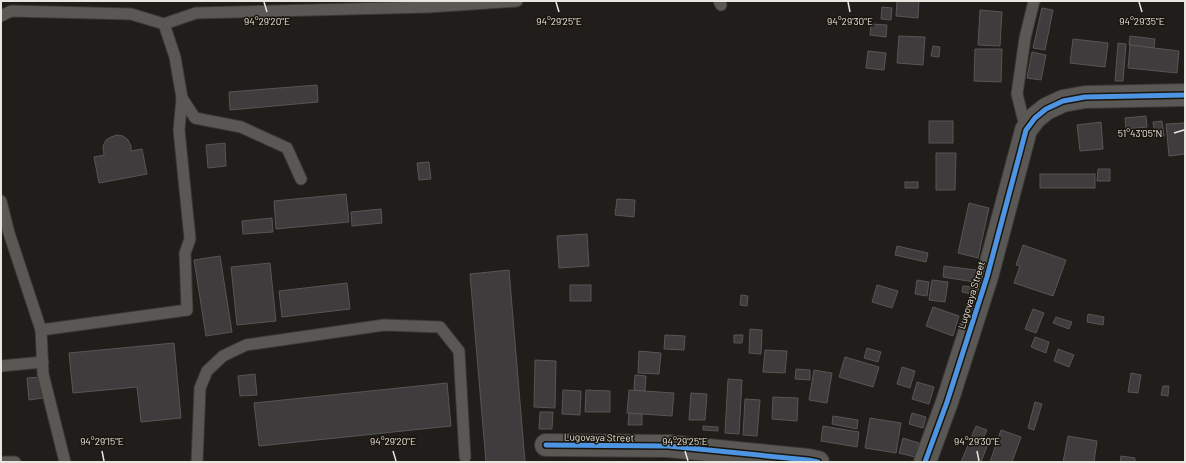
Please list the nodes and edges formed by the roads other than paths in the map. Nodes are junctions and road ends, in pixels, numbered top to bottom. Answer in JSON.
{"nodes":[{"id":1,"x":517,"y":1,"type":"edge"},
{"id":2,"x":1034,"y":1,"type":"edge"},
{"id":3,"x":4,"y":13,"type":"edge"},
{"id":4,"x":164,"y":24,"type":"junction"},
{"id":5,"x":1185,"y":95,"type":"edge"},
{"id":6,"x":182,"y":98,"type":"junction"},
{"id":7,"x":1026,"y":130,"type":"junction"},
{"id":8,"x":301,"y":179,"type":"dead end"},
{"id":9,"x":1,"y":201,"type":"edge"},
{"id":10,"x":41,"y":330,"type":"junction"},
{"id":11,"x":43,"y":362,"type":"junction"},
{"id":12,"x":1,"y":366,"type":"edge"},
{"id":13,"x":546,"y":445,"type":"dead end"},
{"id":14,"x":465,"y":457,"type":"dead end"},
{"id":15,"x":4,"y":462,"type":"edge"},
{"id":16,"x":16,"y":462,"type":"edge"},
{"id":17,"x":65,"y":462,"type":"edge"},
{"id":18,"x":197,"y":462,"type":"edge"},
{"id":19,"x":818,"y":462,"type":"edge"},
{"id":20,"x":925,"y":462,"type":"edge"}],
"edges":[{"from":1,"to":4,"type":"lane"},
{"from":2,"to":7,"type":"lane"},
{"from":3,"to":4,"type":"lane"},
{"from":4,"to":6,"type":"lane"},
{"from":5,"to":7,"type":"street"},
{"from":6,"to":8,"type":"lane"},
{"from":6,"to":10,"type":"lane"},
{"from":7,"to":20,"type":"street","name":"Lugovaya Street"},
{"from":9,"to":10,"type":"lane"},
{"from":10,"to":11,"type":"lane"},
{"from":11,"to":12,"type":"lane"},
{"from":11,"to":17,"type":"lane"},
{"from":13,"to":19,"type":"street","name":"Lugovaya Street"},
{"from":14,"to":18,"type":"lane"},
{"from":15,"to":16,"type":"lane"}]}
